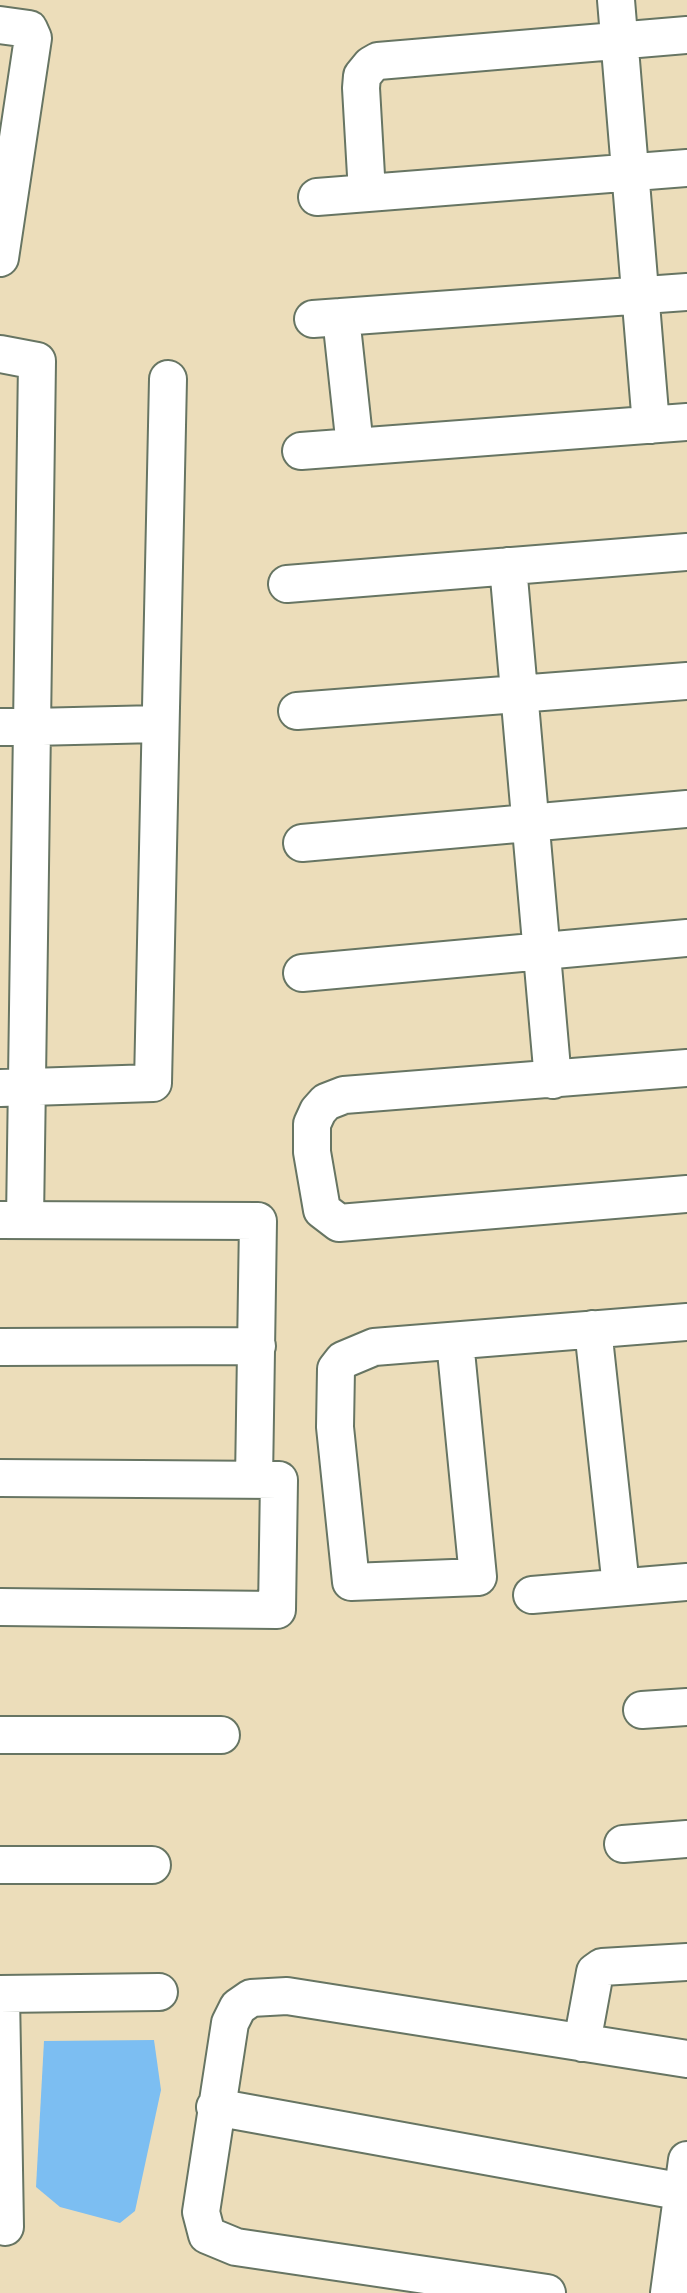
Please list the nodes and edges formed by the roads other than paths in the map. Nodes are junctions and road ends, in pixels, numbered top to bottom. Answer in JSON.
{"nodes":[{"id":1,"x":616,"y":0,"type":"edge"},
{"id":2,"x":0,"y":25,"type":"edge"},
{"id":3,"x":687,"y":35,"type":"edge"},
{"id":4,"x":619,"y":40,"type":"junction"},
{"id":5,"x":687,"y":168,"type":"edge"},
{"id":6,"x":630,"y":172,"type":"junction"},
{"id":7,"x":367,"y":193,"type":"junction"},
{"id":8,"x":317,"y":197,"type":"dead end"},
{"id":9,"x":0,"y":258,"type":"edge"},
{"id":10,"x":687,"y":292,"type":"edge"},
{"id":11,"x":640,"y":295,"type":"junction"},
{"id":12,"x":0,"y":354,"type":"edge"},
{"id":13,"x":168,"y":379,"type":"dead end"},
{"id":14,"x":687,"y":422,"type":"edge"},
{"id":15,"x":651,"y":425,"type":"junction"},
{"id":16,"x":355,"y":447,"type":"junction"},
{"id":17,"x":301,"y":451,"type":"dead end"},
{"id":18,"x":687,"y":552,"type":"edge"},
{"id":19,"x":508,"y":566,"type":"junction"},
{"id":20,"x":287,"y":584,"type":"dead end"},
{"id":21,"x":687,"y":681,"type":"edge"},
{"id":22,"x":519,"y":694,"type":"junction"},
{"id":23,"x":297,"y":711,"type":"dead end"},
{"id":24,"x":158,"y":724,"type":"junction"},
{"id":25,"x":16,"y":727,"type":"edge"},
{"id":26,"x":687,"y":809,"type":"edge"},
{"id":27,"x":531,"y":823,"type":"junction"},
{"id":28,"x":302,"y":843,"type":"dead end"},
{"id":29,"x":687,"y":938,"type":"edge"},
{"id":30,"x":542,"y":951,"type":"junction"},
{"id":31,"x":302,"y":973,"type":"dead end"},
{"id":32,"x":687,"y":1068,"type":"edge"},
{"id":33,"x":553,"y":1080,"type":"junction"},
{"id":34,"x":14,"y":1088,"type":"edge"},
{"id":35,"x":687,"y":1194,"type":"edge"},
{"id":36,"x":13,"y":1220,"type":"edge"},
{"id":37,"x":687,"y":1322,"type":"edge"},
{"id":38,"x":593,"y":1329,"type":"junction"},
{"id":39,"x":455,"y":1341,"type":"junction"},
{"id":40,"x":257,"y":1346,"type":"junction"},
{"id":41,"x":0,"y":1347,"type":"edge"},
{"id":42,"x":0,"y":1478,"type":"edge"},
{"id":43,"x":254,"y":1480,"type":"junction"},
{"id":44,"x":687,"y":1582,"type":"edge"},
{"id":45,"x":621,"y":1587,"type":"junction"},
{"id":46,"x":532,"y":1595,"type":"dead end"},
{"id":47,"x":0,"y":1607,"type":"edge"},
{"id":48,"x":687,"y":1707,"type":"edge"},
{"id":49,"x":642,"y":1710,"type":"dead end"},
{"id":50,"x":0,"y":1735,"type":"edge"},
{"id":51,"x":221,"y":1735,"type":"dead end"},
{"id":52,"x":687,"y":1839,"type":"edge"},
{"id":53,"x":623,"y":1844,"type":"dead end"},
{"id":54,"x":0,"y":1865,"type":"edge"},
{"id":55,"x":152,"y":1865,"type":"dead end"},
{"id":56,"x":687,"y":1962,"type":"edge"},
{"id":57,"x":159,"y":1992,"type":"dead end"},
{"id":58,"x":0,"y":1994,"type":"edge"},
{"id":59,"x":582,"y":2043,"type":"junction"},
{"id":60,"x":687,"y":2059,"type":"edge"},
{"id":61,"x":215,"y":2107,"type":"junction"},
{"id":62,"x":2,"y":2135,"type":"edge"},
{"id":63,"x":685,"y":2176,"type":"edge"},
{"id":64,"x":5,"y":2227,"type":"dead end"},
{"id":65,"x":547,"y":2293,"type":"edge"},
{"id":66,"x":669,"y":2293,"type":"edge"}],
"edges":[{"from":1,"to":4,"type":"street"},
{"from":2,"to":9,"type":"street"},
{"from":3,"to":4,"type":"street"},
{"from":4,"to":6,"type":"street"},
{"from":4,"to":7,"type":"street"},
{"from":5,"to":6,"type":"street"},
{"from":6,"to":7,"type":"street"},
{"from":6,"to":11,"type":"street"},
{"from":7,"to":8,"type":"street"},
{"from":10,"to":11,"type":"street"},
{"from":11,"to":15,"type":"street"},
{"from":11,"to":16,"type":"street"},
{"from":12,"to":25,"type":"street"},
{"from":13,"to":24,"type":"street"},
{"from":14,"to":15,"type":"street"},
{"from":15,"to":16,"type":"street"},
{"from":16,"to":17,"type":"street"},
{"from":18,"to":19,"type":"street"},
{"from":19,"to":20,"type":"street"},
{"from":19,"to":22,"type":"street"},
{"from":21,"to":22,"type":"street"},
{"from":22,"to":23,"type":"street"},
{"from":22,"to":27,"type":"street"},
{"from":24,"to":25,"type":"street"},
{"from":24,"to":34,"type":"street"},
{"from":25,"to":34,"type":"street"},
{"from":26,"to":27,"type":"street"},
{"from":27,"to":28,"type":"street"},
{"from":27,"to":30,"type":"street"},
{"from":29,"to":30,"type":"street"},
{"from":30,"to":31,"type":"street"},
{"from":30,"to":33,"type":"street"},
{"from":32,"to":33,"type":"street"},
{"from":33,"to":35,"type":"street"},
{"from":34,"to":36,"type":"street"},
{"from":36,"to":40,"type":"street"},
{"from":37,"to":38,"type":"street"},
{"from":38,"to":39,"type":"street"},
{"from":38,"to":45,"type":"street"},
{"from":39,"to":39,"type":"street"},
{"from":40,"to":41,"type":"street"},
{"from":40,"to":43,"type":"street"},
{"from":42,"to":43,"type":"street"},
{"from":43,"to":47,"type":"street"},
{"from":44,"to":45,"type":"street"},
{"from":45,"to":46,"type":"street"},
{"from":48,"to":49,"type":"street"},
{"from":50,"to":51,"type":"street"},
{"from":52,"to":53,"type":"street"},
{"from":54,"to":55,"type":"street"},
{"from":56,"to":59,"type":"street"},
{"from":57,"to":58,"type":"street"},
{"from":58,"to":62,"type":"street"},
{"from":59,"to":60,"type":"street"},
{"from":59,"to":61,"type":"street"},
{"from":61,"to":63,"type":"street"},
{"from":61,"to":65,"type":"street"},
{"from":62,"to":64,"type":"street"},
{"from":63,"to":66,"type":"street"}]}
